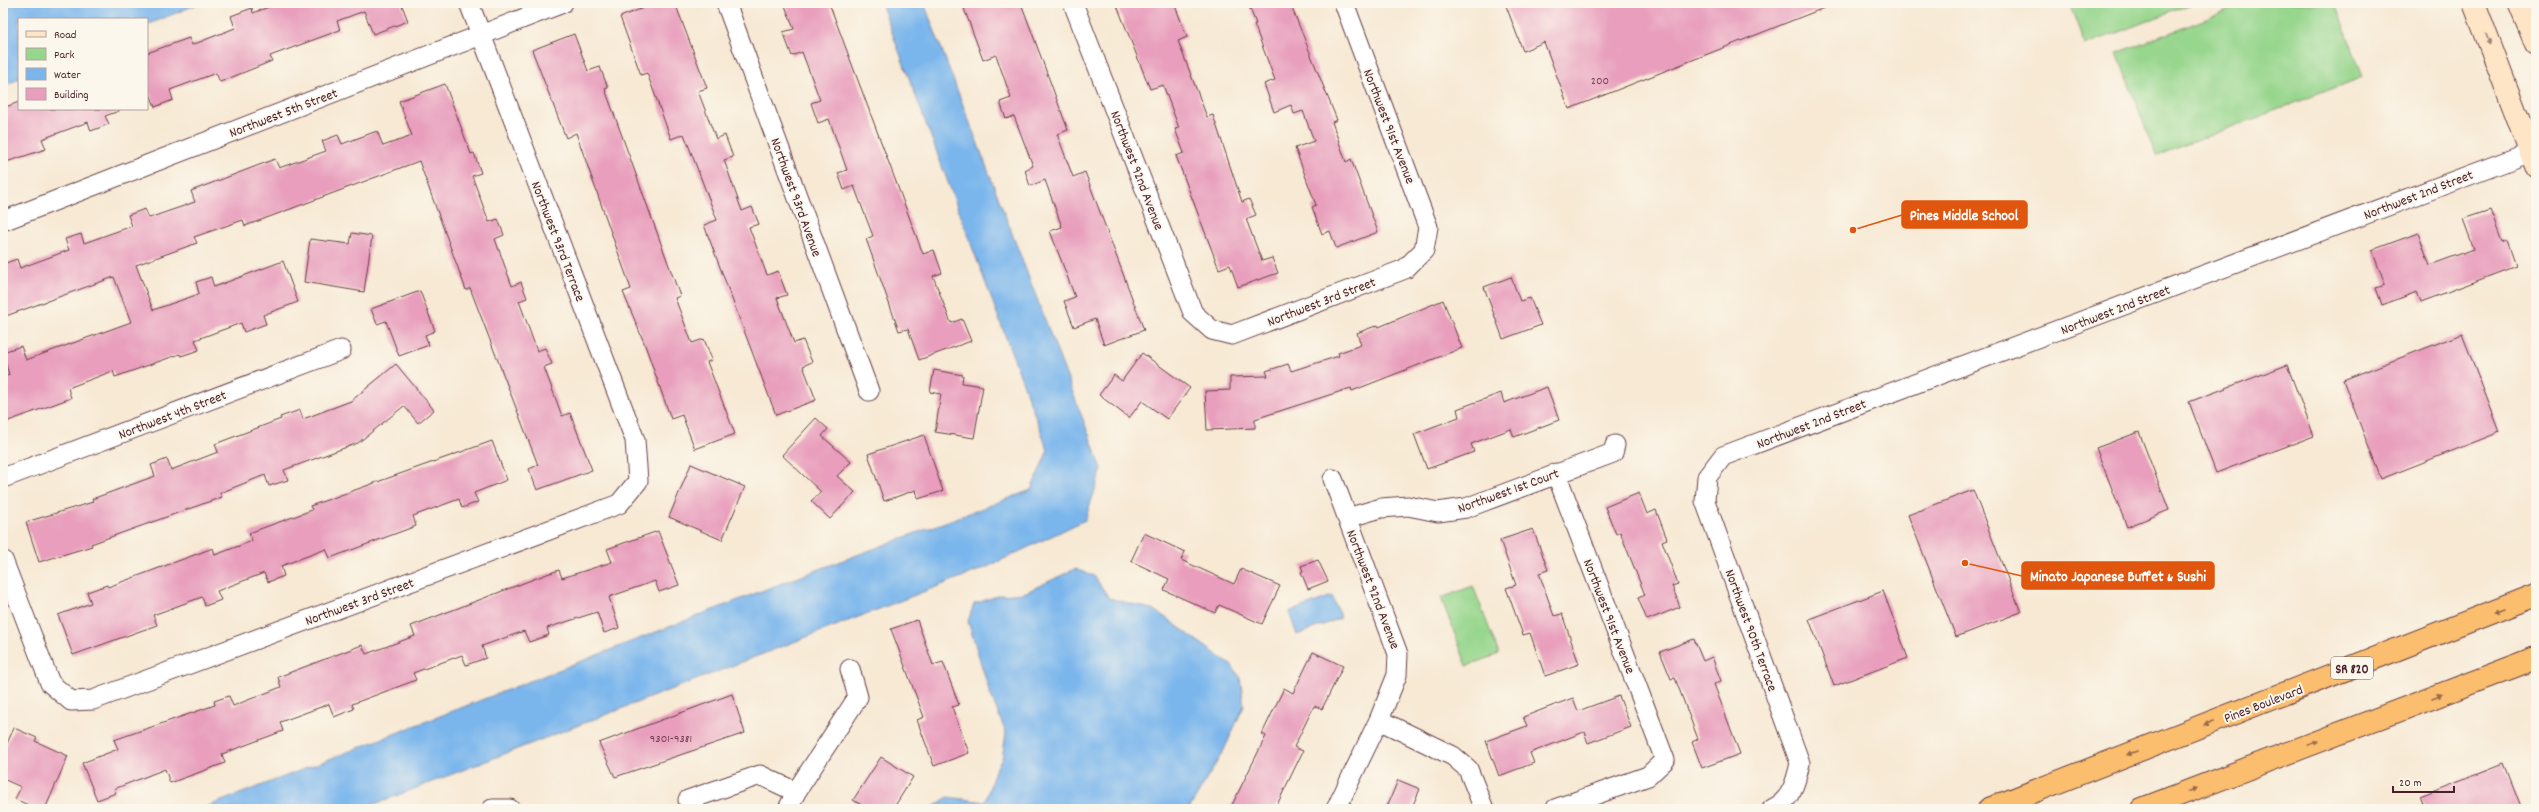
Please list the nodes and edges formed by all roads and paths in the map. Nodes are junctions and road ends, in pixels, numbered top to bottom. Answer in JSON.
{"nodes":[{"id":1,"x":469,"y":3,"type":"edge"},
{"id":2,"x":563,"y":3,"type":"edge"},
{"id":3,"x":726,"y":3,"type":"edge"},
{"id":4,"x":1073,"y":3,"type":"edge"},
{"id":5,"x":1344,"y":3,"type":"edge"},
{"id":6,"x":2474,"y":3,"type":"edge"},
{"id":7,"x":2519,"y":3,"type":"edge"},
{"id":8,"x":481,"y":35,"type":"junction"},
{"id":9,"x":2536,"y":44,"type":"edge"},
{"id":10,"x":2533,"y":159,"type":"edge"},
{"id":11,"x":3,"y":220,"type":"edge"},
{"id":12,"x":1424,"y":250,"type":"joint"},
{"id":13,"x":1212,"y":330,"type":"joint"},
{"id":14,"x":341,"y":350,"type":"dead end"},
{"id":15,"x":869,"y":391,"type":"dead end"},
{"id":16,"x":1615,"y":445,"type":"dead end"},
{"id":17,"x":1556,"y":473,"type":"junction"},
{"id":18,"x":1707,"y":477,"type":"joint"},
{"id":19,"x":3,"y":478,"type":"edge"},
{"id":20,"x":1333,"y":479,"type":"dead end"},
{"id":21,"x":638,"y":481,"type":"joint"},
{"id":22,"x":1347,"y":518,"type":"junction"},
{"id":23,"x":3,"y":560,"type":"edge"},
{"id":24,"x":2536,"y":595,"type":"edge"},
{"id":25,"x":2536,"y":658,"type":"edge"},
{"id":26,"x":850,"y":669,"type":"dead end"},
{"id":27,"x":1379,"y":720,"type":"junction"},
{"id":28,"x":796,"y":792,"type":"junction"},
{"id":29,"x":688,"y":800,"type":"dead end"},
{"id":30,"x":492,"y":809,"type":"edge"},
{"id":31,"x":510,"y":809,"type":"edge"},
{"id":32,"x":788,"y":809,"type":"edge"},
{"id":33,"x":1336,"y":809,"type":"edge"},
{"id":34,"x":1484,"y":809,"type":"edge"},
{"id":35,"x":1555,"y":809,"type":"edge"},
{"id":36,"x":1772,"y":809,"type":"edge"},
{"id":37,"x":1990,"y":809,"type":"edge"},
{"id":38,"x":2142,"y":809,"type":"edge"}],
"edges":[{"from":1,"to":8,"type":"street","name":"Northwest 93rd Terrace"},
{"from":2,"to":8,"type":"street","name":"Northwest 5th Street"},
{"from":3,"to":15,"type":"street","name":"Northwest 93rd Avenue"},
{"from":4,"to":13,"type":"street","name":"Northwest 92nd Avenue"},
{"from":5,"to":12,"type":"street","name":"Northwest 91st Avenue"},
{"from":6,"to":10,"type":"main road","one_way":true},
{"from":7,"to":9,"type":"main road"},
{"from":8,"to":11,"type":"street","name":"Northwest 5th Street"},
{"from":8,"to":21,"type":"street","name":"Northwest 93rd Terrace"},
{"from":10,"to":18,"type":"street","name":"Northwest 2nd Street"},
{"from":12,"to":13,"type":"street","name":"Northwest 3rd Street"},
{"from":14,"to":19,"type":"street","name":"Northwest 4th Street"},
{"from":16,"to":17,"type":"street","name":"Northwest 1st Court"},
{"from":17,"to":22,"type":"street","name":"Northwest 1st Court"},
{"from":17,"to":35,"type":"street","name":"Northwest 91st Avenue"},
{"from":18,"to":36,"type":"street","name":"Northwest 90th Terrace"},
{"from":20,"to":22,"type":"street","name":"Northwest 92nd Avenue"},
{"from":21,"to":23,"type":"street","name":"Northwest 3rd Street"},
{"from":22,"to":27,"type":"street","name":"Northwest 92nd Avenue"},
{"from":24,"to":37,"type":"highway","name":"Pines Boulevard","number":"SR 820","one_way":true},
{"from":38,"to":25,"type":"highway","one_way":true},
{"from":26,"to":28,"type":"street"},
{"from":27,"to":33,"type":"street","name":"Northwest 92nd Avenue"},
{"from":27,"to":34,"type":"street"},
{"from":28,"to":29,"type":"street"},
{"from":28,"to":32,"type":"street"},
{"from":30,"to":31,"type":"street"}]}
